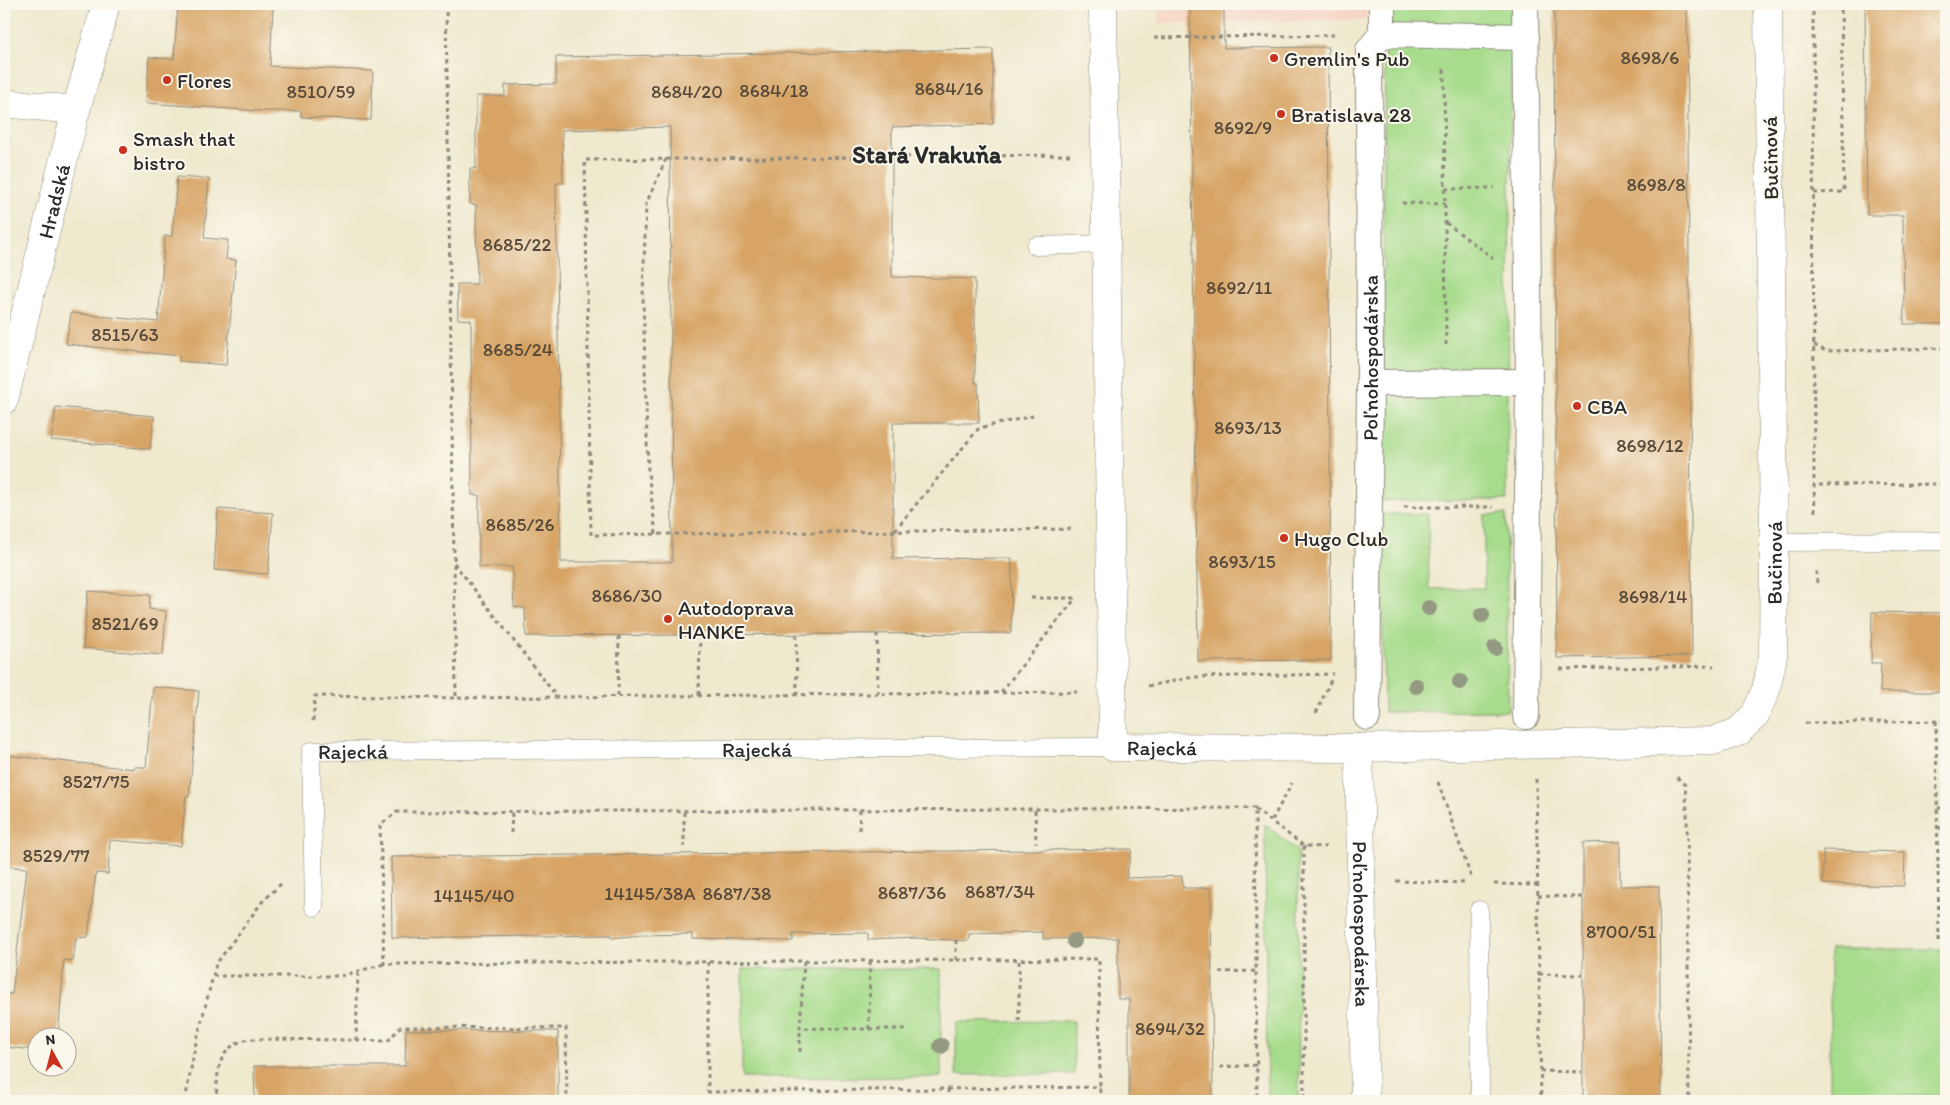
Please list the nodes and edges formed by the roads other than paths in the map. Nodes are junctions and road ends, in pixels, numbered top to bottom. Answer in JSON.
{"nodes":[{"id":1,"x":106,"y":4,"type":"edge"},
{"id":2,"x":1103,"y":4,"type":"edge"},
{"id":3,"x":1382,"y":4,"type":"edge"},
{"id":4,"x":1525,"y":4,"type":"edge"},
{"id":5,"x":1768,"y":4,"type":"edge"},
{"id":6,"x":1382,"y":34,"type":"junction"},
{"id":7,"x":1526,"y":37,"type":"junction"},
{"id":8,"x":4,"y":103,"type":"edge"},
{"id":9,"x":76,"y":110,"type":"junction"},
{"id":10,"x":1106,"y":244,"type":"junction"},
{"id":11,"x":1036,"y":246,"type":"dead end"},
{"id":12,"x":1528,"y":382,"type":"junction"},
{"id":13,"x":1370,"y":383,"type":"junction"},
{"id":14,"x":4,"y":400,"type":"edge"},
{"id":15,"x":1946,"y":541,"type":"edge"},
{"id":16,"x":1774,"y":542,"type":"junction"},
{"id":17,"x":1526,"y":716,"type":"dead end"},
{"id":18,"x":1367,"y":717,"type":"dead end"},
{"id":19,"x":1113,"y":747,"type":"junction"},
{"id":20,"x":1359,"y":748,"type":"junction"},
{"id":21,"x":314,"y":907,"type":"dead end"},
{"id":22,"x":1479,"y":910,"type":"dead end"},
{"id":23,"x":1364,"y":1101,"type":"edge"},
{"id":24,"x":1480,"y":1101,"type":"edge"}],
"edges":[{"from":1,"to":9,"type":"street","name":"Hradská"},
{"from":2,"to":10,"type":"street"},
{"from":3,"to":6,"type":"street"},
{"from":4,"to":7,"type":"street"},
{"from":5,"to":16,"type":"street","name":"Bučinová"},
{"from":6,"to":7,"type":"street"},
{"from":6,"to":13,"type":"street","name":"Poľnohospodárska"},
{"from":7,"to":12,"type":"street"},
{"from":8,"to":9,"type":"street"},
{"from":9,"to":14,"type":"street","name":"Hradská"},
{"from":10,"to":11,"type":"lane"},
{"from":10,"to":19,"type":"street"},
{"from":12,"to":13,"type":"street"},
{"from":12,"to":17,"type":"street"},
{"from":13,"to":18,"type":"street","name":"Poľnohospodárska"},
{"from":15,"to":16,"type":"lane"},
{"from":16,"to":20,"type":"street","name":"Bučinová"},
{"from":19,"to":20,"type":"street","name":"Rajecká"},
{"from":19,"to":21,"type":"lane","name":"Rajecká"},
{"from":20,"to":23,"type":"street","name":"Poľnohospodárska"},
{"from":22,"to":24,"type":"lane"}]}
